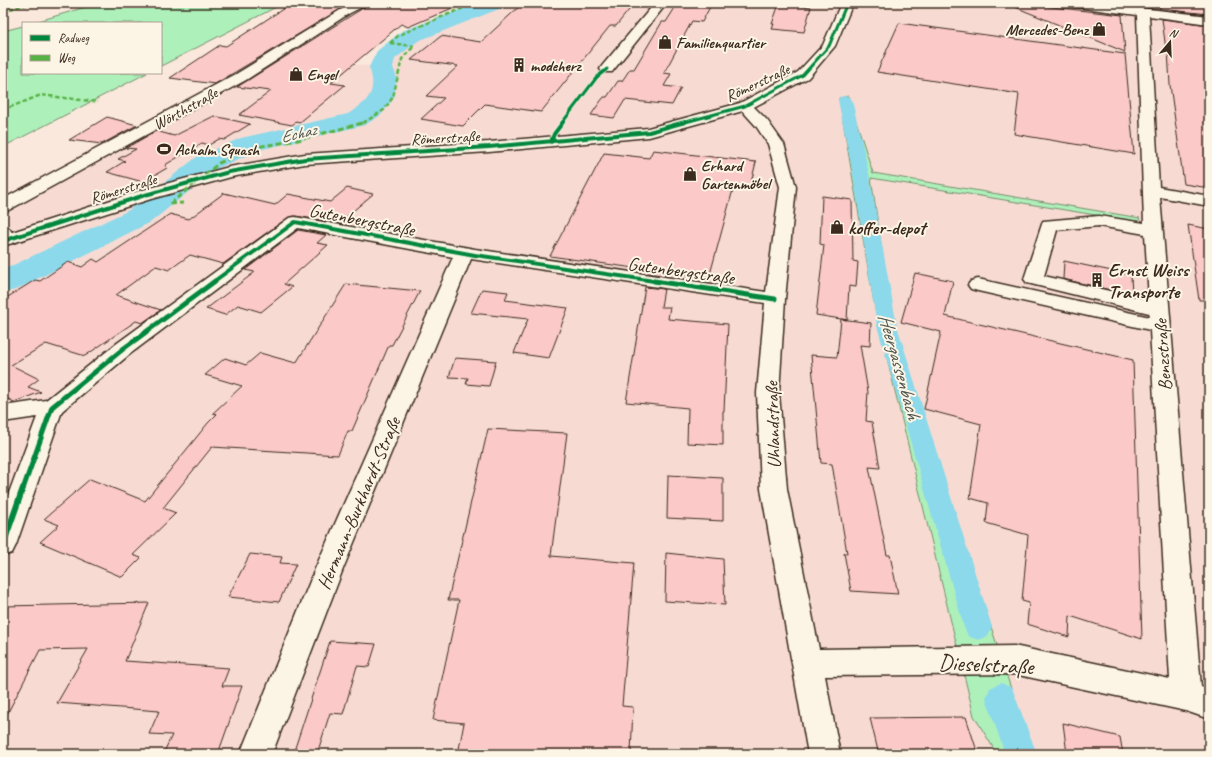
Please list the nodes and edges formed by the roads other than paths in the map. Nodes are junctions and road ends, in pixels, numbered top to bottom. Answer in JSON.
{"nodes":[{"id":1,"x":364,"y":3,"type":"edge"},
{"id":2,"x":661,"y":3,"type":"edge"},
{"id":3,"x":847,"y":3,"type":"edge"},
{"id":4,"x":1068,"y":3,"type":"edge"},
{"id":5,"x":1134,"y":9,"type":"edge"},
{"id":6,"x":1209,"y":20,"type":"edge"},
{"id":7,"x":607,"y":69,"type":"dead end"},
{"id":8,"x":744,"y":106,"type":"junction"},
{"id":9,"x":1151,"y":190,"type":"junction"},
{"id":10,"x":1209,"y":201,"type":"edge"},
{"id":11,"x":3,"y":206,"type":"edge"},
{"id":12,"x":1154,"y":230,"type":"junction"},
{"id":13,"x":4,"y":237,"type":"edge"},
{"id":14,"x":464,"y":253,"type":"junction"},
{"id":15,"x":978,"y":285,"type":"dead end"},
{"id":16,"x":775,"y":299,"type":"junction"},
{"id":17,"x":1159,"y":317,"type":"junction"},
{"id":18,"x":52,"y":407,"type":"junction"},
{"id":19,"x":3,"y":414,"type":"edge"},
{"id":20,"x":3,"y":546,"type":"edge"},
{"id":21,"x":807,"y":663,"type":"junction"},
{"id":22,"x":1198,"y":700,"type":"edge"},
{"id":23,"x":256,"y":754,"type":"edge"},
{"id":24,"x":824,"y":754,"type":"edge"}],
"edges":[{"from":1,"to":11,"type":"street","name":"Wörthstraße"},
{"from":2,"to":7,"type":"street"},
{"from":3,"to":8,"type":"street","name":"Römerstraße"},
{"from":4,"to":5,"type":"street"},
{"from":5,"to":6,"type":"street"},
{"from":5,"to":9,"type":"street","name":"Benzstraße"},
{"from":8,"to":13,"type":"street","name":"Römerstraße"},
{"from":8,"to":16,"type":"street","name":"Uhlandstraße"},
{"from":9,"to":10,"type":"street"},
{"from":9,"to":12,"type":"street","name":"Benzstraße"},
{"from":12,"to":17,"type":"street","name":"Benzstraße"},
{"from":12,"to":17,"type":"street"},
{"from":14,"to":16,"type":"street","name":"Gutenbergstraße"},
{"from":14,"to":18,"type":"street","name":"Gutenbergstraße"},
{"from":14,"to":23,"type":"street","name":"Hermann-Burkhardt-Straße"},
{"from":15,"to":17,"type":"street"},
{"from":16,"to":21,"type":"street","name":"Uhlandstraße"},
{"from":17,"to":22,"type":"street","name":"Benzstraße"},
{"from":18,"to":19,"type":"street"},
{"from":18,"to":20,"type":"street"},
{"from":21,"to":22,"type":"street","name":"Dieselstraße"},
{"from":21,"to":24,"type":"street","name":"Uhlandstraße"}]}
